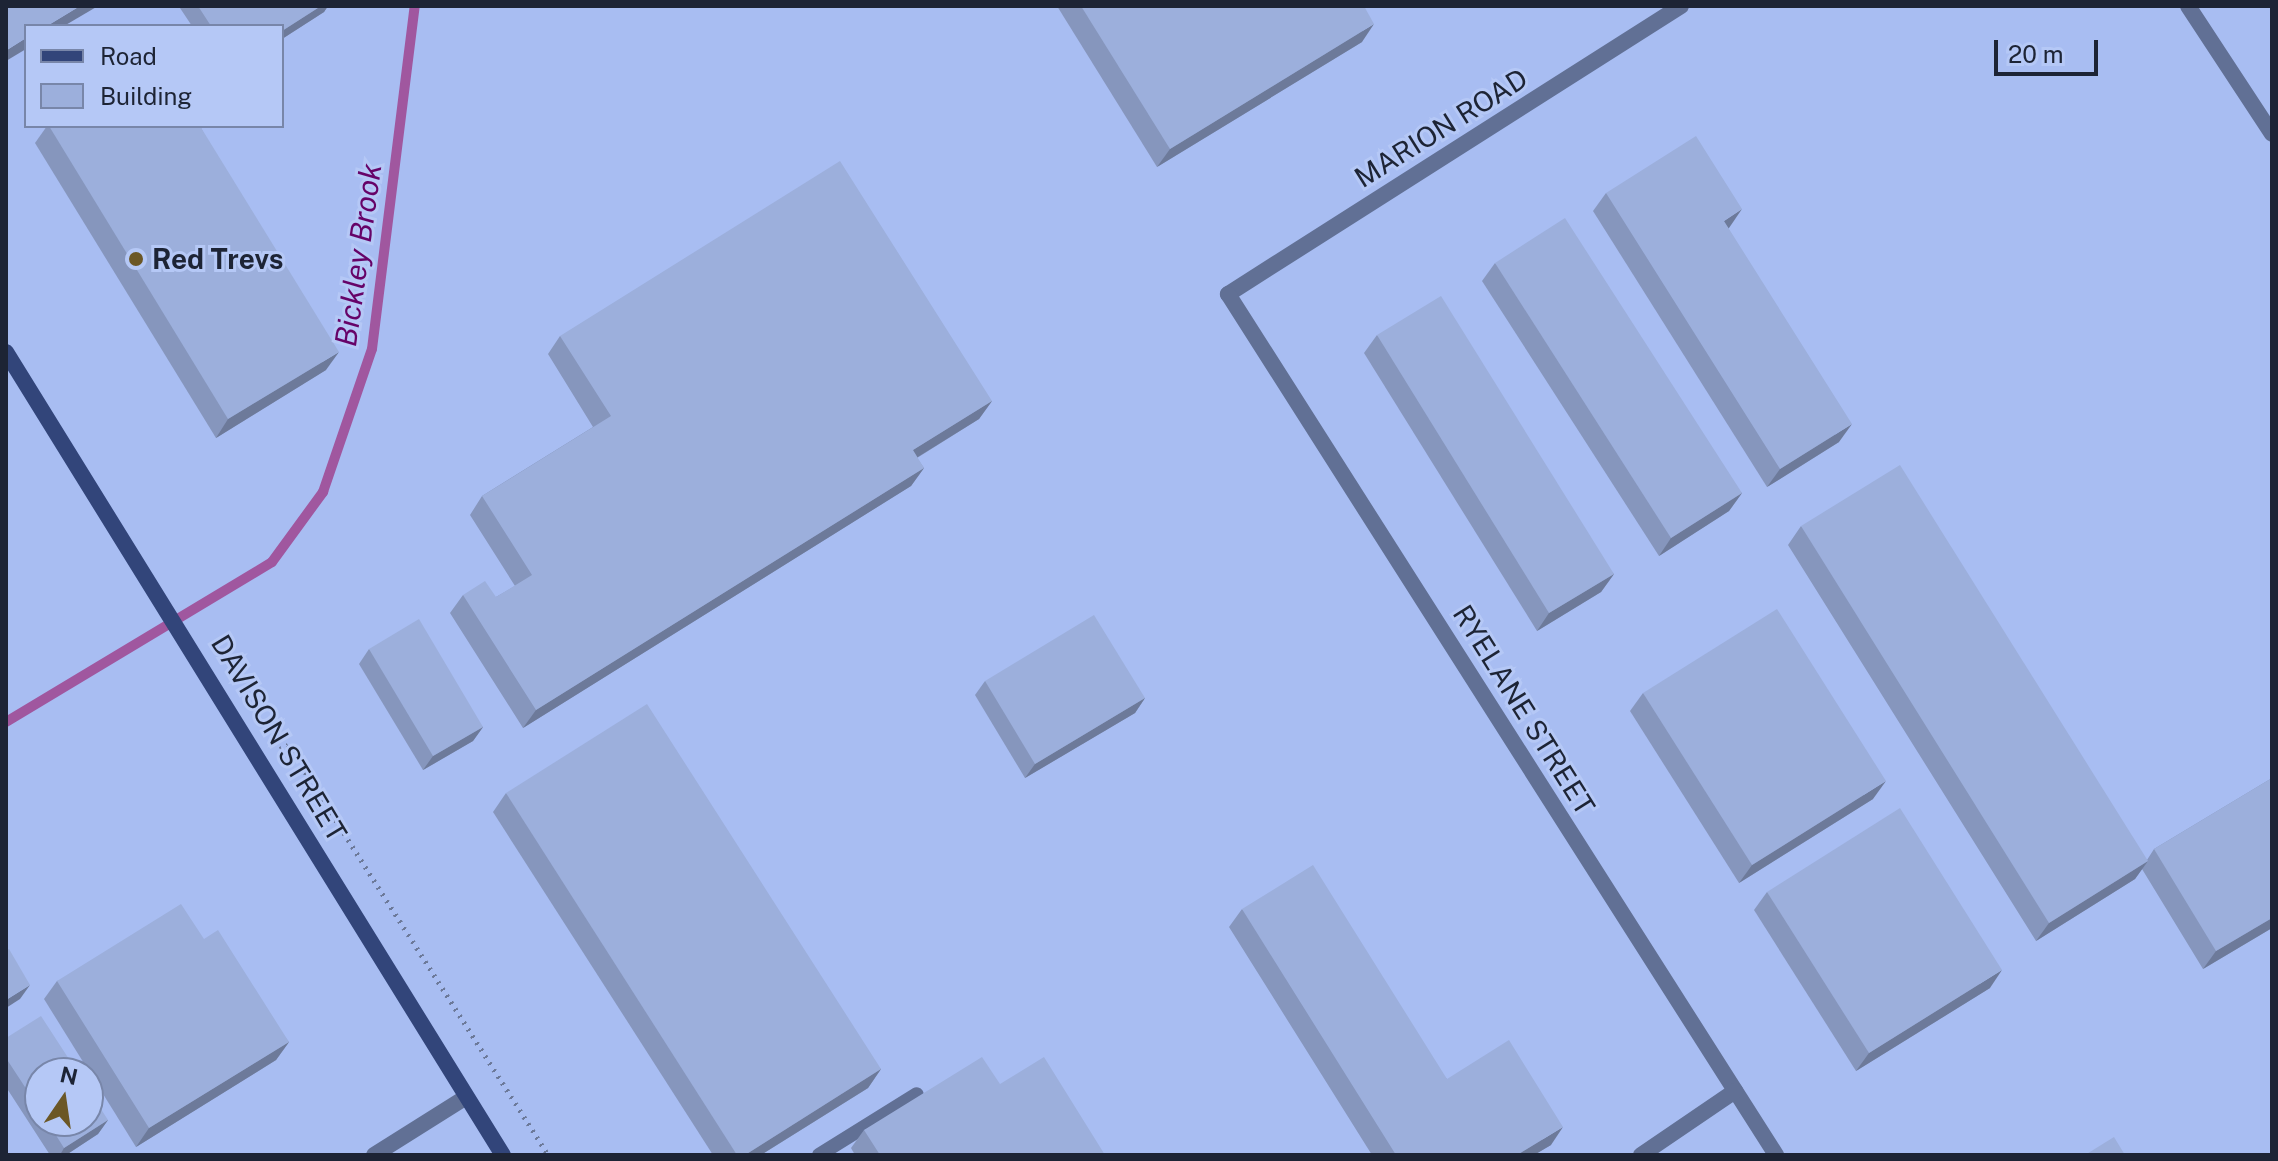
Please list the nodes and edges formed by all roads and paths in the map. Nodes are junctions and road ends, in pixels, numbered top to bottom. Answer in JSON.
{"nodes":[{"id":1,"x":1681,"y":6,"type":"edge"},
{"id":2,"x":2188,"y":6,"type":"edge"},
{"id":3,"x":2272,"y":134,"type":"edge"},
{"id":4,"x":1228,"y":294,"type":"joint"},
{"id":5,"x":6,"y":352,"type":"edge"},
{"id":6,"x":1735,"y":1091,"type":"junction"},
{"id":7,"x":917,"y":1094,"type":"edge"},
{"id":8,"x":466,"y":1097,"type":"junction"},
{"id":9,"x":374,"y":1155,"type":"edge"},
{"id":10,"x":503,"y":1155,"type":"edge"},
{"id":11,"x":819,"y":1155,"type":"edge"},
{"id":12,"x":1641,"y":1155,"type":"edge"},
{"id":13,"x":1776,"y":1155,"type":"edge"}],
"edges":[{"from":1,"to":4,"type":"street","name":"MARION ROAD"},
{"from":2,"to":3,"type":"street"},
{"from":4,"to":6,"type":"street","name":"RYELANE STREET"},
{"from":5,"to":8,"type":"main road","name":"DAVISON STREET"},
{"from":6,"to":12,"type":"street"},
{"from":6,"to":13,"type":"street","name":"RYELANE STREET"},
{"from":7,"to":11,"type":"lane"},
{"from":8,"to":9,"type":"street"},
{"from":8,"to":10,"type":"main road","name":"DAVISON STREET"}]}
